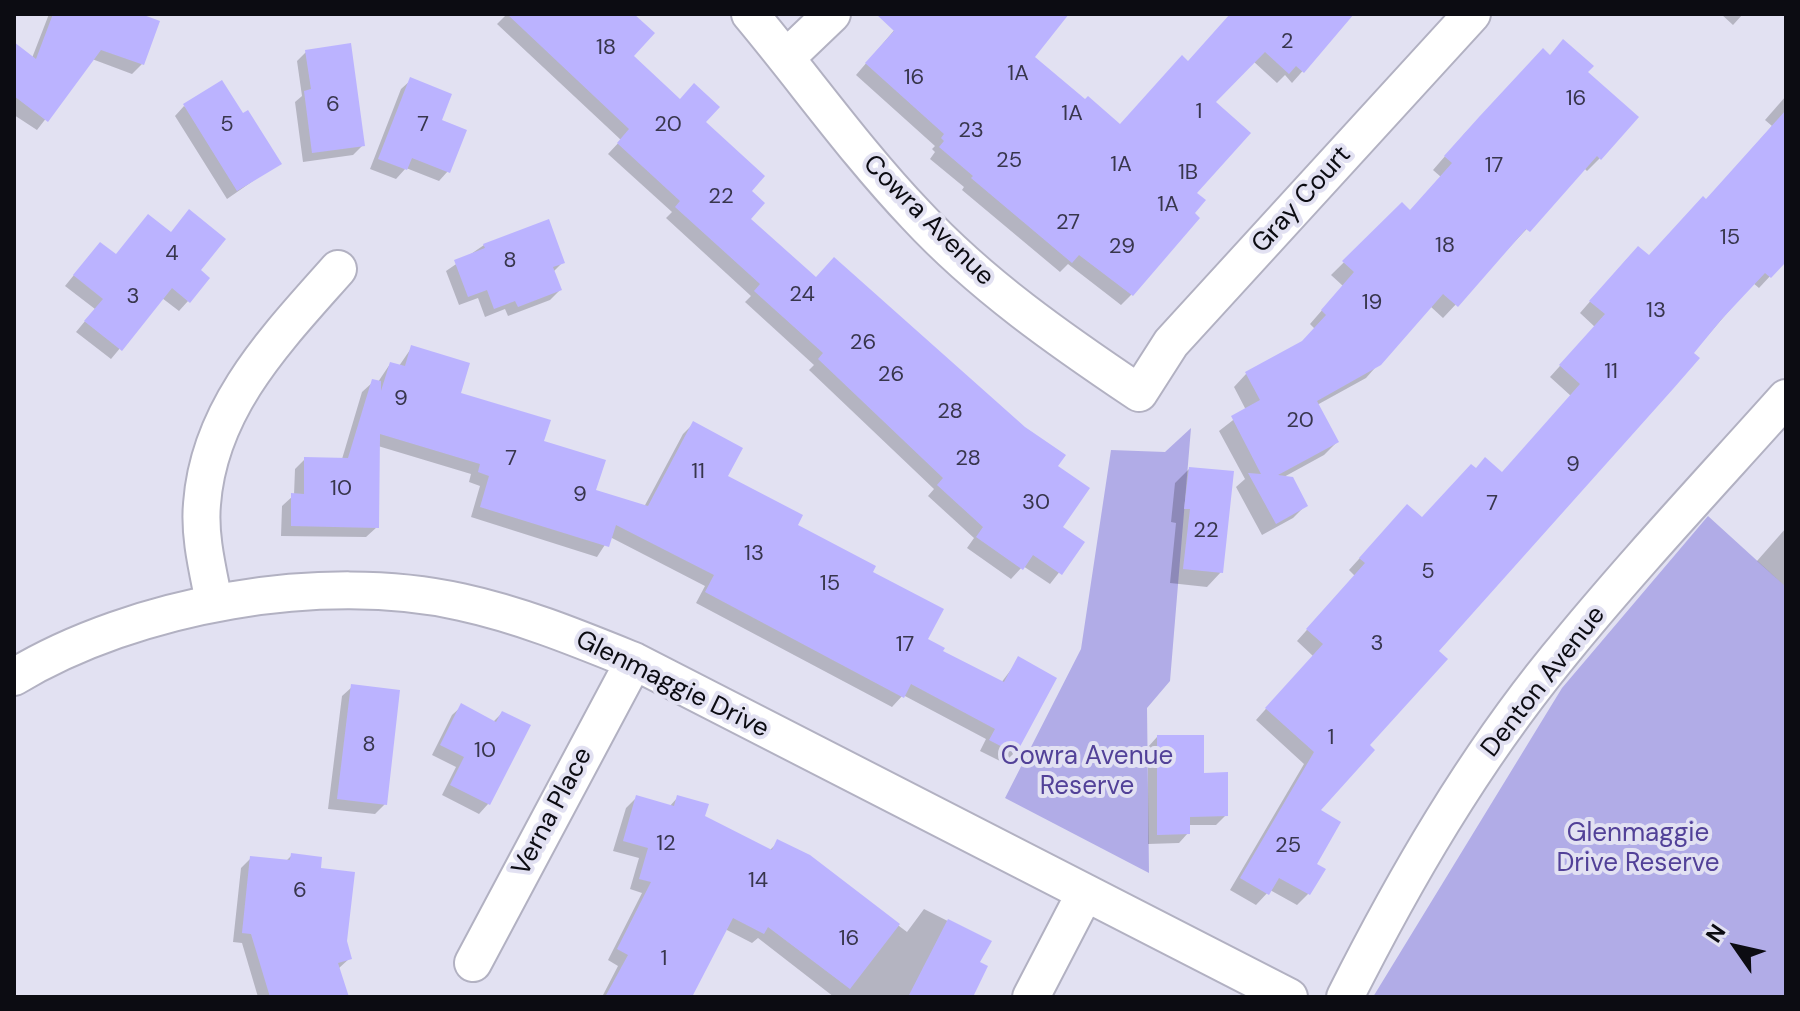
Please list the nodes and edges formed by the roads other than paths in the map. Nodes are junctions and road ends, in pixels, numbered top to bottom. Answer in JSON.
{"nodes":[{"id":1,"x":750,"y":14,"type":"edge"},
{"id":2,"x":832,"y":14,"type":"edge"},
{"id":3,"x":1472,"y":14,"type":"edge"},
{"id":4,"x":786,"y":58,"type":"junction"},
{"id":5,"x":338,"y":269,"type":"dead end"},
{"id":6,"x":1139,"y":393,"type":"joint"},
{"id":7,"x":1786,"y":398,"type":"edge"},
{"id":8,"x":214,"y":602,"type":"junction"},
{"id":9,"x":634,"y":661,"type":"junction"},
{"id":10,"x":14,"y":677,"type":"edge"},
{"id":11,"x":1084,"y":895,"type":"junction"},
{"id":12,"x":473,"y":963,"type":"dead end"},
{"id":13,"x":1031,"y":997,"type":"edge"},
{"id":14,"x":1289,"y":997,"type":"edge"},
{"id":15,"x":1345,"y":997,"type":"edge"}],
"edges":[{"from":1,"to":4,"type":"street","name":"Cowra Avenue"},
{"from":2,"to":4,"type":"street"},
{"from":3,"to":6,"type":"street","name":"Gray Court"},
{"from":4,"to":6,"type":"street","name":"Cowra Avenue"},
{"from":5,"to":8,"type":"street"},
{"from":7,"to":15,"type":"street","name":"Denton Avenue"},
{"from":8,"to":9,"type":"street","name":"Glenmaggie Drive"},
{"from":8,"to":10,"type":"street","name":"Glenmaggie Drive"},
{"from":9,"to":11,"type":"street","name":"Glenmaggie Drive"},
{"from":9,"to":12,"type":"street","name":"Verna Place"},
{"from":11,"to":13,"type":"street"},
{"from":11,"to":14,"type":"street","name":"Glenmaggie Drive"}]}
